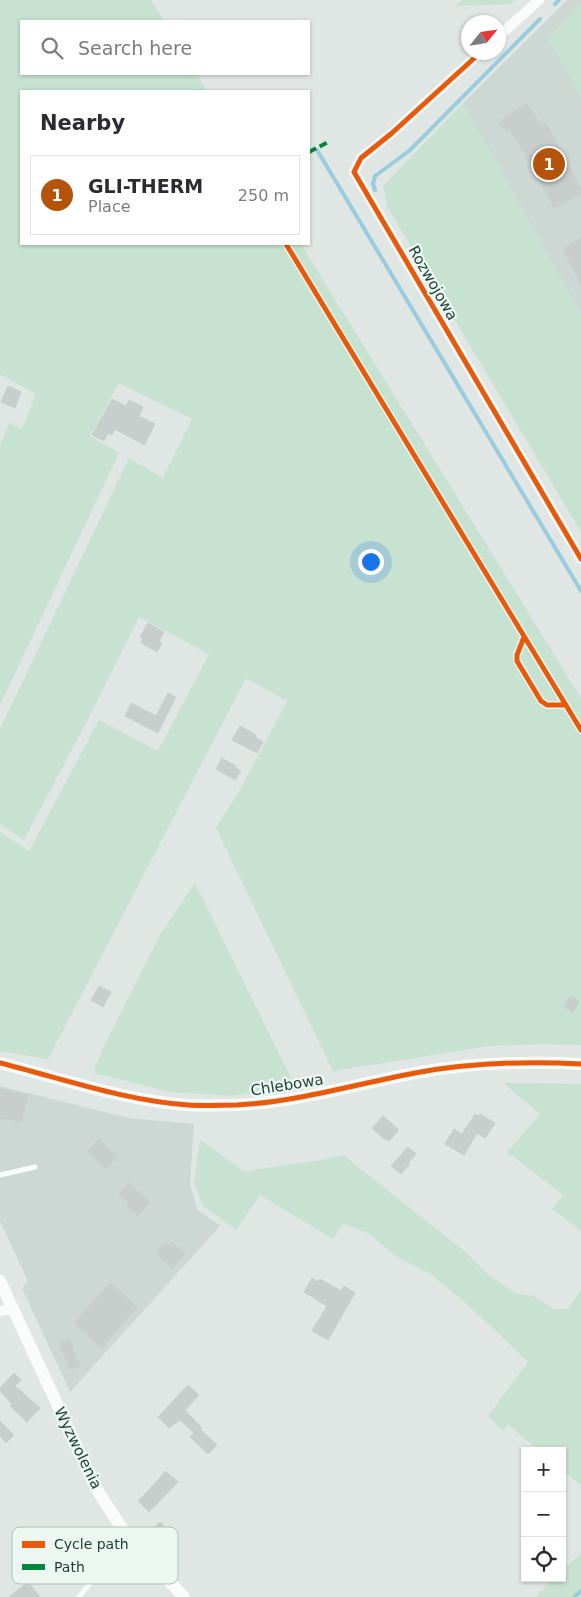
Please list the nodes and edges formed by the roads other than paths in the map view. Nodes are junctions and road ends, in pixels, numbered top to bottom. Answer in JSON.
{"nodes":[{"id":1,"x":539,"y":0,"type":"edge"},
{"id":2,"x":506,"y":30,"type":"edge"},
{"id":3,"x":472,"y":60,"type":"edge"},
{"id":4,"x":581,"y":559,"type":"edge"},
{"id":5,"x":0,"y":1063,"type":"edge"},
{"id":6,"x":581,"y":1064,"type":"edge"},
{"id":7,"x":35,"y":1167,"type":"dead end"},
{"id":8,"x":0,"y":1175,"type":"edge"},
{"id":9,"x":0,"y":1281,"type":"edge"},
{"id":10,"x":6,"y":1310,"type":"edge"},
{"id":11,"x":121,"y":1527,"type":"edge"},
{"id":12,"x":89,"y":1584,"type":"edge"},
{"id":13,"x":172,"y":1584,"type":"edge"},
{"id":14,"x":79,"y":1597,"type":"edge"},
{"id":15,"x":184,"y":1597,"type":"edge"}],
"edges":[{"from":1,"to":2,"type":"street"},
{"from":3,"to":4,"type":"street","name":"Rozwojowa"},
{"from":5,"to":6,"type":"street","name":"Chlebowa"},
{"from":7,"to":8,"type":"lane"},
{"from":9,"to":10,"type":"street","name":"Wyzwolenia"},
{"from":10,"to":11,"type":"street","name":"Wyzwolenia"},
{"from":12,"to":14,"type":"lane"},
{"from":13,"to":15,"type":"street","name":"Wyzwolenia"}]}
